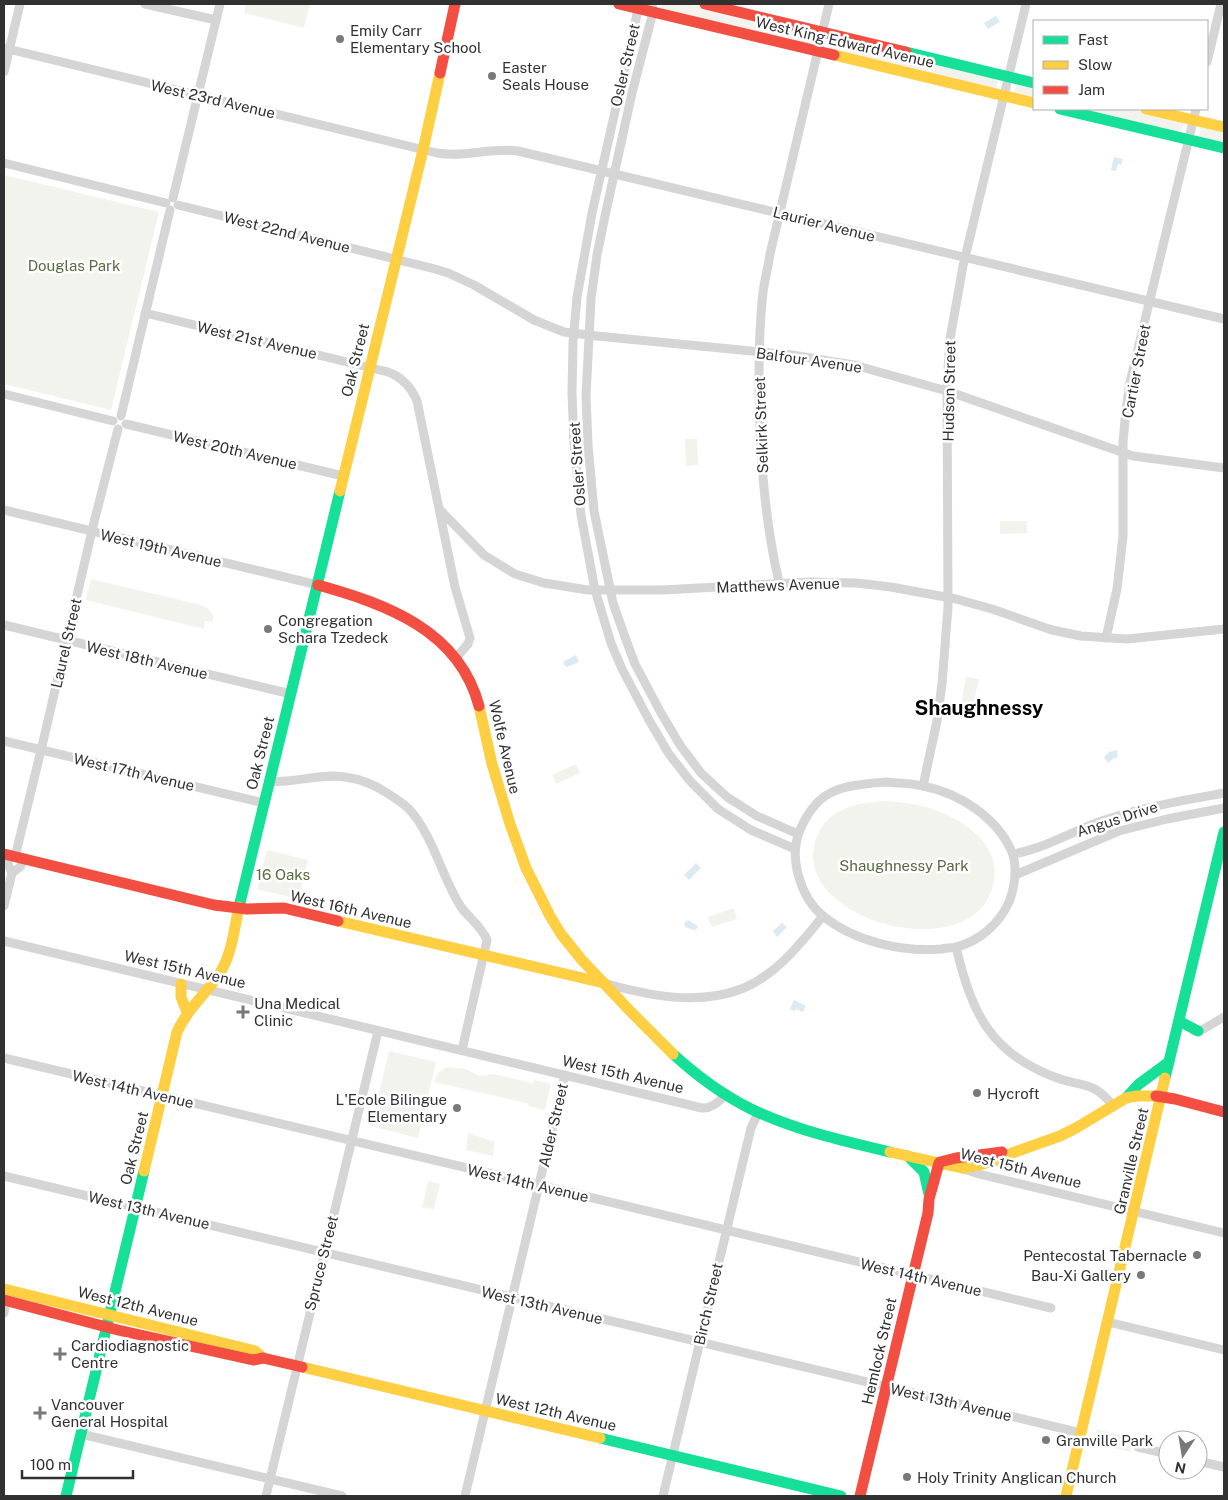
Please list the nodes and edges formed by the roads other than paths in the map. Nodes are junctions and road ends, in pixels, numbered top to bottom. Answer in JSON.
{"nodes":[{"id":1,"x":20,"y":4,"type":"edge"},
{"id":2,"x":145,"y":4,"type":"edge"},
{"id":3,"x":220,"y":4,"type":"edge"},
{"id":4,"x":455,"y":4,"type":"edge"},
{"id":5,"x":619,"y":4,"type":"edge"},
{"id":6,"x":705,"y":4,"type":"edge"},
{"id":7,"x":829,"y":4,"type":"edge"},
{"id":8,"x":1026,"y":4,"type":"edge"},
{"id":9,"x":1221,"y":4,"type":"edge"},
{"id":10,"x":640,"y":6,"type":"edge"},
{"id":11,"x":652,"y":8,"type":"edge"},
{"id":12,"x":216,"y":20,"type":"junction"},
{"id":13,"x":822,"y":32,"type":"junction"},
{"id":14,"x":6,"y":49,"type":"edge"},
{"id":15,"x":818,"y":51,"type":"junction"},
{"id":16,"x":1208,"y":58,"type":"edge"},
{"id":17,"x":4,"y":72,"type":"edge"},
{"id":18,"x":1009,"y":76,"type":"junction"},
{"id":19,"x":1033,"y":82,"type":"edge"},
{"id":20,"x":197,"y":96,"type":"junction"},
{"id":21,"x":1004,"y":96,"type":"junction"},
{"id":22,"x":1033,"y":103,"type":"edge"},
{"id":23,"x":1064,"y":110,"type":"edge"},
{"id":24,"x":1156,"y":110,"type":"edge"},
{"id":25,"x":1194,"y":114,"type":"edge"},
{"id":26,"x":1224,"y":127,"type":"edge"},
{"id":27,"x":1188,"y":140,"type":"junction"},
{"id":28,"x":1224,"y":148,"type":"edge"},
{"id":29,"x":423,"y":150,"type":"junction"},
{"id":30,"x":4,"y":163,"type":"edge"},
{"id":31,"x":601,"y":170,"type":"junction"},
{"id":32,"x":615,"y":173,"type":"junction"},
{"id":33,"x":172,"y":204,"type":"junction"},
{"id":34,"x":780,"y":213,"type":"junction"},
{"id":35,"x":396,"y":258,"type":"junction"},
{"id":36,"x":965,"y":258,"type":"junction"},
{"id":37,"x":1150,"y":301,"type":"junction"},
{"id":38,"x":145,"y":313,"type":"junction"},
{"id":39,"x":1224,"y":319,"type":"edge"},
{"id":40,"x":574,"y":333,"type":"junction"},
{"id":41,"x":589,"y":335,"type":"junction"},
{"id":42,"x":760,"y":352,"type":"junction"},
{"id":43,"x":369,"y":367,"type":"junction"},
{"id":44,"x":947,"y":391,"type":"junction"},
{"id":45,"x":4,"y":394,"type":"edge"},
{"id":46,"x":120,"y":423,"type":"junction"},
{"id":47,"x":1123,"y":453,"type":"junction"},
{"id":48,"x":1224,"y":468,"type":"edge"},
{"id":49,"x":343,"y":476,"type":"junction"},
{"id":50,"x":4,"y":510,"type":"edge"},
{"id":51,"x":440,"y":510,"type":"junction"},
{"id":52,"x":92,"y":532,"type":"junction"},
{"id":53,"x":779,"y":582,"type":"junction"},
{"id":54,"x":318,"y":585,"type":"junction"},
{"id":55,"x":595,"y":590,"type":"junction"},
{"id":56,"x":611,"y":591,"type":"junction"},
{"id":57,"x":949,"y":598,"type":"junction"},
{"id":58,"x":4,"y":625,"type":"edge"},
{"id":59,"x":1224,"y":629,"type":"edge"},
{"id":60,"x":1106,"y":638,"type":"junction"},
{"id":61,"x":66,"y":640,"type":"junction"},
{"id":62,"x":456,"y":658,"type":"junction"},
{"id":63,"x":291,"y":694,"type":"junction"},
{"id":64,"x":4,"y":741,"type":"edge"},
{"id":65,"x":41,"y":750,"type":"junction"},
{"id":66,"x":269,"y":781,"type":"junction"},
{"id":67,"x":923,"y":786,"type":"junction"},
{"id":68,"x":1224,"y":793,"type":"edge"},
{"id":69,"x":264,"y":803,"type":"junction"},
{"id":70,"x":1224,"y":808,"type":"edge"},
{"id":71,"x":1224,"y":832,"type":"edge"},
{"id":72,"x":798,"y":834,"type":"junction"},
{"id":73,"x":795,"y":848,"type":"junction"},
{"id":74,"x":1013,"y":854,"type":"junction"},
{"id":75,"x":12,"y":856,"type":"edge"},
{"id":76,"x":12,"y":873,"type":"junction"},
{"id":77,"x":1015,"y":875,"type":"junction"},
{"id":78,"x":4,"y":906,"type":"edge"},
{"id":79,"x":239,"y":908,"type":"junction"},
{"id":80,"x":823,"y":916,"type":"junction"},
{"id":81,"x":4,"y":941,"type":"edge"},
{"id":82,"x":956,"y":948,"type":"junction"},
{"id":83,"x":484,"y":955,"type":"junction"},
{"id":84,"x":604,"y":983,"type":"junction"},
{"id":85,"x":181,"y":984,"type":"junction"},
{"id":86,"x":206,"y":990,"type":"junction"},
{"id":87,"x":187,"y":1012,"type":"junction"},
{"id":88,"x":1224,"y":1017,"type":"edge"},
{"id":89,"x":1178,"y":1027,"type":"junction"},
{"id":90,"x":378,"y":1031,"type":"junction"},
{"id":91,"x":1198,"y":1031,"type":"joint"},
{"id":92,"x":462,"y":1050,"type":"junction"},
{"id":93,"x":4,"y":1058,"type":"edge"},
{"id":94,"x":1169,"y":1062,"type":"junction"},
{"id":95,"x":565,"y":1075,"type":"junction"},
{"id":96,"x":726,"y":1095,"type":"junction"},
{"id":97,"x":162,"y":1096,"type":"junction"},
{"id":98,"x":1126,"y":1098,"type":"junction"},
{"id":99,"x":1161,"y":1098,"type":"junction"},
{"id":100,"x":1113,"y":1106,"type":"junction"},
{"id":101,"x":1224,"y":1112,"type":"edge"},
{"id":102,"x":758,"y":1113,"type":"junction"},
{"id":103,"x":351,"y":1141,"type":"junction"},
{"id":104,"x":1012,"y":1153,"type":"junction"},
{"id":105,"x":908,"y":1156,"type":"junction"},
{"id":106,"x":944,"y":1163,"type":"junction"},
{"id":107,"x":962,"y":1168,"type":"junction"},
{"id":108,"x":4,"y":1176,"type":"edge"},
{"id":109,"x":539,"y":1185,"type":"junction"},
{"id":110,"x":929,"y":1199,"type":"junction"},
{"id":111,"x":135,"y":1207,"type":"junction"},
{"id":112,"x":1134,"y":1211,"type":"junction"},
{"id":113,"x":928,"y":1214,"type":"junction"},
{"id":114,"x":725,"y":1231,"type":"junction"},
{"id":115,"x":1224,"y":1233,"type":"edge"},
{"id":116,"x":324,"y":1252,"type":"junction"},
{"id":117,"x":913,"y":1275,"type":"junction"},
{"id":118,"x":5,"y":1297,"type":"edge"},
{"id":119,"x":512,"y":1298,"type":"junction"},
{"id":120,"x":1051,"y":1308,"type":"dead end"},
{"id":121,"x":4,"y":1313,"type":"edge"},
{"id":122,"x":108,"y":1320,"type":"junction"},
{"id":123,"x":1108,"y":1322,"type":"junction"},
{"id":124,"x":700,"y":1342,"type":"junction"},
{"id":125,"x":1224,"y":1350,"type":"edge"},
{"id":126,"x":296,"y":1366,"type":"junction"},
{"id":127,"x":886,"y":1386,"type":"junction"},
{"id":128,"x":485,"y":1411,"type":"junction"},
{"id":129,"x":1081,"y":1433,"type":"junction"},
{"id":130,"x":81,"y":1434,"type":"junction"},
{"id":131,"x":1138,"y":1446,"type":"dead end"},
{"id":132,"x":1158,"y":1451,"type":"edge"},
{"id":133,"x":672,"y":1455,"type":"junction"},
{"id":134,"x":1208,"y":1463,"type":"edge"},
{"id":135,"x":1224,"y":1467,"type":"edge"},
{"id":136,"x":270,"y":1479,"type":"junction"},
{"id":137,"x":66,"y":1496,"type":"edge"},
{"id":138,"x":266,"y":1496,"type":"edge"},
{"id":139,"x":342,"y":1496,"type":"edge"},
{"id":140,"x":464,"y":1496,"type":"edge"},
{"id":141,"x":663,"y":1496,"type":"edge"},
{"id":142,"x":842,"y":1496,"type":"edge"},
{"id":143,"x":860,"y":1496,"type":"edge"},
{"id":144,"x":1066,"y":1496,"type":"edge"}],
"edges":[{"from":1,"to":14,"type":"street"},
{"from":2,"to":12,"type":"street"},
{"from":3,"to":12,"type":"street","name":"Laurel Street"},
{"from":4,"to":29,"type":"main road","name":"Oak Street"},
{"from":5,"to":10,"type":"main road","name":"West King Edward Avenue"},
{"from":6,"to":13,"type":"main road","name":"West King Edward Avenue"},
{"from":7,"to":13,"type":"street","name":"Selkirk Street"},
{"from":8,"to":18,"type":"street","name":"Hudson Street"},
{"from":9,"to":16,"type":"street"},
{"from":10,"to":11,"type":"main road","name":"West King Edward Avenue"},
{"from":10,"to":31,"type":"street","name":"Osler Street"},
{"from":11,"to":15,"type":"main road","name":"West King Edward Avenue"},
{"from":11,"to":32,"type":"street","name":"Osler Street"},
{"from":12,"to":20,"type":"street","name":"Laurel Street"},
{"from":13,"to":15,"type":"street","name":"Selkirk Street"},
{"from":13,"to":18,"type":"main road","name":"West King Edward Avenue"},
{"from":14,"to":17,"type":"street"},
{"from":14,"to":20,"type":"street","name":"West 23rd Avenue"},
{"from":15,"to":21,"type":"main road","name":"West King Edward Avenue"},
{"from":15,"to":34,"type":"street","name":"Selkirk Street"},
{"from":18,"to":19,"type":"main road","name":"West King Edward Avenue"},
{"from":18,"to":21,"type":"street","name":"Hudson Street"},
{"from":20,"to":29,"type":"street","name":"West 23rd Avenue"},
{"from":20,"to":33,"type":"street","name":"Laurel Street"},
{"from":21,"to":22,"type":"main road","name":"West King Edward Avenue"},
{"from":21,"to":36,"type":"street","name":"Hudson Street"},
{"from":23,"to":27,"type":"main road"},
{"from":24,"to":25,"type":"main road"},
{"from":25,"to":26,"type":"main road"},
{"from":25,"to":27,"type":"street","name":"Cartier Street"},
{"from":27,"to":28,"type":"main road"},
{"from":27,"to":37,"type":"street","name":"Cartier Street"},
{"from":29,"to":31,"type":"street","name":"Laurier Avenue"},
{"from":29,"to":35,"type":"main road","name":"Oak Street"},
{"from":30,"to":33,"type":"street","name":"West 22nd Avenue"},
{"from":31,"to":32,"type":"street","name":"Laurier Avenue"},
{"from":31,"to":40,"type":"street","name":"Osler Street"},
{"from":32,"to":34,"type":"street","name":"Laurier Avenue"},
{"from":32,"to":41,"type":"street","name":"Osler Street"},
{"from":33,"to":35,"type":"street","name":"West 22nd Avenue"},
{"from":33,"to":38,"type":"street","name":"Laurel Street"},
{"from":34,"to":36,"type":"street","name":"Laurier Avenue"},
{"from":34,"to":42,"type":"street","name":"Selkirk Street"},
{"from":35,"to":40,"type":"street","name":"Balfour Avenue"},
{"from":35,"to":43,"type":"main road","name":"Oak Street"},
{"from":36,"to":37,"type":"street","name":"Laurier Avenue"},
{"from":36,"to":44,"type":"street","name":"Hudson Street"},
{"from":37,"to":39,"type":"street","name":"Laurier Avenue"},
{"from":37,"to":47,"type":"street","name":"Cartier Street"},
{"from":38,"to":43,"type":"street","name":"West 21st Avenue"},
{"from":38,"to":46,"type":"street","name":"Laurel Street"},
{"from":40,"to":41,"type":"street","name":"Balfour Avenue"},
{"from":40,"to":55,"type":"street","name":"Osler Street"},
{"from":41,"to":42,"type":"street","name":"Balfour Avenue"},
{"from":41,"to":56,"type":"street","name":"Osler Street"},
{"from":42,"to":44,"type":"street","name":"Balfour Avenue"},
{"from":42,"to":53,"type":"street","name":"Selkirk Street"},
{"from":43,"to":49,"type":"main road","name":"Oak Street"},
{"from":43,"to":51,"type":"street"},
{"from":44,"to":47,"type":"street","name":"Balfour Avenue"},
{"from":44,"to":57,"type":"street","name":"Hudson Street"},
{"from":45,"to":46,"type":"street","name":"West 20th Avenue"},
{"from":46,"to":49,"type":"street","name":"West 20th Avenue"},
{"from":46,"to":52,"type":"street","name":"Laurel Street"},
{"from":47,"to":48,"type":"street","name":"Balfour Avenue"},
{"from":47,"to":60,"type":"street","name":"Cartier Street"},
{"from":49,"to":54,"type":"main road","name":"Oak Street"},
{"from":50,"to":52,"type":"street","name":"West 19th Avenue"},
{"from":51,"to":55,"type":"street","name":"Matthews Avenue"},
{"from":51,"to":62,"type":"street"},
{"from":52,"to":54,"type":"street","name":"West 19th Avenue"},
{"from":52,"to":61,"type":"street","name":"Laurel Street"},
{"from":53,"to":56,"type":"street","name":"Matthews Avenue"},
{"from":53,"to":57,"type":"street","name":"Matthews Avenue"},
{"from":54,"to":62,"type":"main road","name":"Wolfe Avenue"},
{"from":54,"to":63,"type":"main road","name":"Oak Street"},
{"from":55,"to":56,"type":"street","name":"Matthews Avenue"},
{"from":55,"to":73,"type":"street","name":"Osler Street"},
{"from":56,"to":72,"type":"street","name":"Osler Street"},
{"from":57,"to":60,"type":"street","name":"Matthews Avenue"},
{"from":57,"to":67,"type":"street","name":"Hudson Street"},
{"from":58,"to":61,"type":"street","name":"West 18th Avenue"},
{"from":59,"to":60,"type":"street","name":"Matthews Avenue"},
{"from":61,"to":63,"type":"street","name":"West 18th Avenue"},
{"from":61,"to":65,"type":"street","name":"Laurel Street"},
{"from":62,"to":84,"type":"main road","name":"Wolfe Avenue"},
{"from":63,"to":66,"type":"main road","name":"Oak Street"},
{"from":64,"to":65,"type":"street","name":"West 17th Avenue"},
{"from":65,"to":69,"type":"street","name":"West 17th Avenue"},
{"from":65,"to":75,"type":"street","name":"Laurel Street"},
{"from":66,"to":69,"type":"main road","name":"Oak Street"},
{"from":66,"to":83,"type":"street"},
{"from":67,"to":72,"type":"street"},
{"from":67,"to":74,"type":"street"},
{"from":68,"to":74,"type":"street","name":"Angus Drive"},
{"from":69,"to":79,"type":"main road","name":"Oak Street"},
{"from":70,"to":77,"type":"street","name":"Angus Drive"},
{"from":71,"to":89,"type":"main road","name":"Granville Street"},
{"from":72,"to":73,"type":"street"},
{"from":73,"to":80,"type":"street"},
{"from":74,"to":77,"type":"street"},
{"from":75,"to":76,"type":"street","name":"Laurel Street"},
{"from":75,"to":76,"type":"street","name":"Laurel Street"},
{"from":75,"to":79,"type":"main road","name":"West 16th Avenue"},
{"from":76,"to":78,"type":"street","name":"Laurel Street"},
{"from":77,"to":82,"type":"street"},
{"from":79,"to":83,"type":"main road","name":"West 16th Avenue"},
{"from":79,"to":86,"type":"main road","name":"Oak Street"},
{"from":80,"to":82,"type":"street"},
{"from":80,"to":84,"type":"street"},
{"from":81,"to":85,"type":"street","name":"West 15th Avenue"},
{"from":82,"to":100,"type":"street"},
{"from":83,"to":84,"type":"main road","name":"West 16th Avenue"},
{"from":83,"to":92,"type":"street"},
{"from":84,"to":96,"type":"main road","name":"Wolfe Avenue"},
{"from":85,"to":86,"type":"street","name":"West 15th Avenue"},
{"from":85,"to":87,"type":"main road"},
{"from":86,"to":87,"type":"main road","name":"Oak Street"},
{"from":86,"to":90,"type":"street","name":"West 15th Avenue"},
{"from":87,"to":97,"type":"main road","name":"Oak Street"},
{"from":88,"to":91,"type":"street"},
{"from":89,"to":91,"type":"main road"},
{"from":89,"to":94,"type":"main road","name":"Granville Street"},
{"from":90,"to":92,"type":"street","name":"West 15th Avenue"},
{"from":90,"to":103,"type":"street","name":"Spruce Street"},
{"from":92,"to":95,"type":"street","name":"West 15th Avenue"},
{"from":93,"to":97,"type":"street","name":"West 14th Avenue"},
{"from":94,"to":98,"type":"main road"},
{"from":94,"to":99,"type":"main road","name":"Granville Street"},
{"from":95,"to":96,"type":"street","name":"West 15th Avenue"},
{"from":95,"to":109,"type":"street","name":"Alder Street"},
{"from":96,"to":102,"type":"main road","name":"West 15th Avenue"},
{"from":97,"to":103,"type":"street","name":"West 14th Avenue"},
{"from":97,"to":111,"type":"main road","name":"Oak Street"},
{"from":98,"to":99,"type":"main road"},
{"from":98,"to":100,"type":"main road"},
{"from":99,"to":101,"type":"main road"},
{"from":99,"to":112,"type":"main road","name":"Granville Street"},
{"from":100,"to":104,"type":"main road"},
{"from":102,"to":105,"type":"main road","name":"West 15th Avenue"},
{"from":102,"to":114,"type":"street","name":"Birch Street"},
{"from":103,"to":109,"type":"street","name":"West 14th Avenue"},
{"from":103,"to":116,"type":"street","name":"Spruce Street"},
{"from":104,"to":106,"type":"main road"},
{"from":104,"to":107,"type":"main road"},
{"from":105,"to":106,"type":"main road","name":"West 15th Avenue"},
{"from":105,"to":110,"type":"main road"},
{"from":106,"to":107,"type":"main road","name":"West 15th Avenue"},
{"from":106,"to":110,"type":"main road","name":"Hemlock Street"},
{"from":106,"to":113,"type":"main road","name":"Hemlock Street"},
{"from":107,"to":112,"type":"street","name":"West 15th Avenue"},
{"from":108,"to":111,"type":"street","name":"West 13th Avenue"},
{"from":109,"to":114,"type":"street","name":"West 14th Avenue"},
{"from":109,"to":119,"type":"street","name":"Alder Street"},
{"from":110,"to":113,"type":"main road","name":"Hemlock Street"},
{"from":111,"to":116,"type":"street","name":"West 13th Avenue"},
{"from":111,"to":122,"type":"main road","name":"Oak Street"},
{"from":112,"to":115,"type":"street","name":"West 15th Avenue"},
{"from":112,"to":123,"type":"main road","name":"Granville Street"},
{"from":113,"to":117,"type":"main road","name":"Hemlock Street"},
{"from":114,"to":117,"type":"street","name":"West 14th Avenue"},
{"from":114,"to":124,"type":"street","name":"Birch Street"},
{"from":116,"to":119,"type":"street","name":"West 13th Avenue"},
{"from":116,"to":126,"type":"street","name":"Spruce Street"},
{"from":117,"to":120,"type":"street","name":"West 14th Avenue"},
{"from":117,"to":127,"type":"main road","name":"Hemlock Street"},
{"from":118,"to":121,"type":"street"},
{"from":118,"to":122,"type":"main road","name":"West 12th Avenue"},
{"from":119,"to":124,"type":"street","name":"West 13th Avenue"},
{"from":119,"to":128,"type":"street","name":"Alder Street"},
{"from":122,"to":126,"type":"main road","name":"West 12th Avenue"},
{"from":122,"to":130,"type":"main road","name":"Oak Street"},
{"from":123,"to":125,"type":"street"},
{"from":123,"to":129,"type":"main road","name":"Granville Street"},
{"from":124,"to":127,"type":"street","name":"West 13th Avenue"},
{"from":124,"to":133,"type":"street","name":"Birch Street"},
{"from":126,"to":128,"type":"main road","name":"West 12th Avenue"},
{"from":126,"to":136,"type":"street","name":"Spruce Street"},
{"from":127,"to":129,"type":"street","name":"West 13th Avenue"},
{"from":127,"to":143,"type":"main road","name":"Hemlock Street"},
{"from":128,"to":133,"type":"main road","name":"West 12th Avenue"},
{"from":128,"to":140,"type":"street","name":"Alder Street"},
{"from":129,"to":144,"type":"main road","name":"Granville Street"},
{"from":130,"to":136,"type":"street"},
{"from":130,"to":137,"type":"main road","name":"Oak Street"},
{"from":131,"to":132,"type":"street"},
{"from":133,"to":141,"type":"street","name":"Birch Street"},
{"from":133,"to":142,"type":"main road","name":"West 12th Avenue"},
{"from":134,"to":135,"type":"street"},
{"from":136,"to":138,"type":"street","name":"Spruce Street"},
{"from":136,"to":139,"type":"street"}]}
